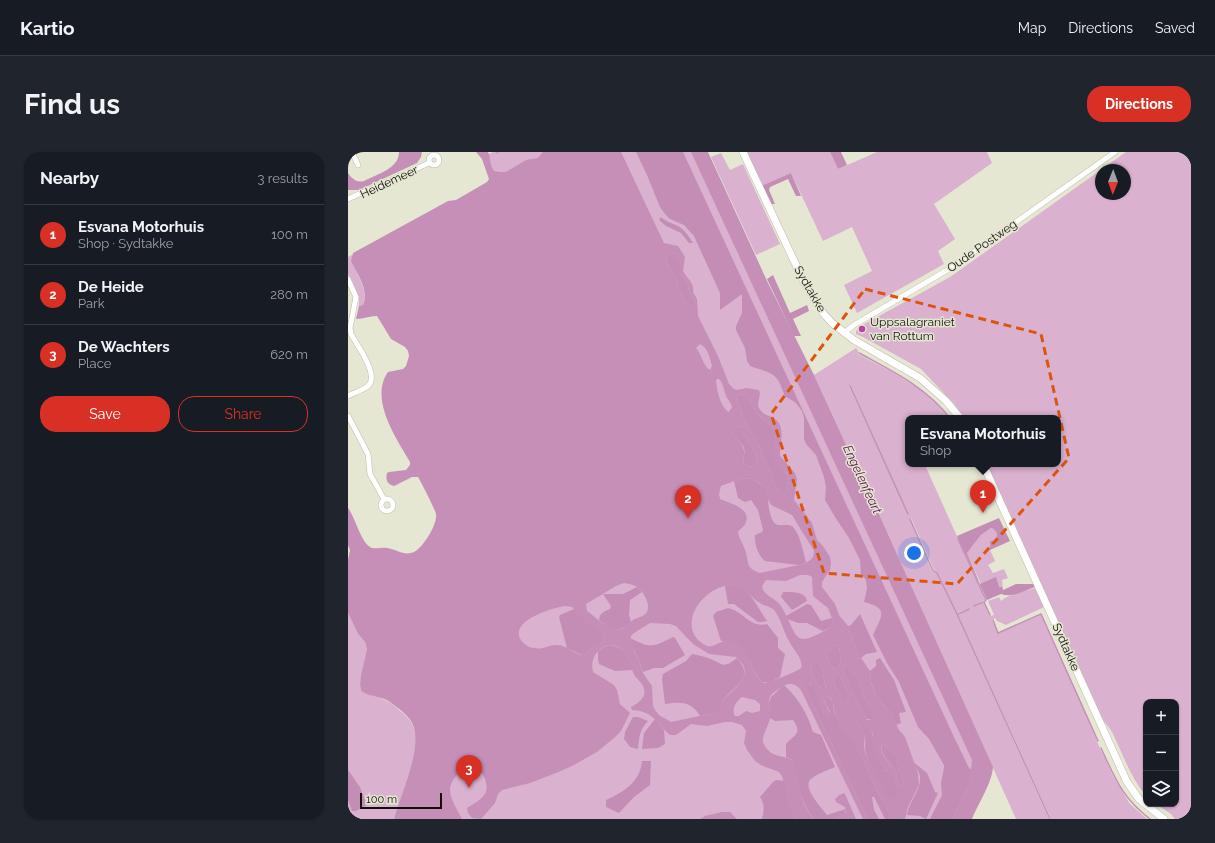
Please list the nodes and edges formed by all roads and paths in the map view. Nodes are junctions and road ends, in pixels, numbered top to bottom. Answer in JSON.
{"nodes":[{"id":1,"x":352,"y":152,"type":"edge"},
{"id":2,"x":743,"y":152,"type":"edge"},
{"id":3,"x":1115,"y":152,"type":"edge"},
{"id":4,"x":429,"y":163,"type":"dead end"},
{"id":5,"x":358,"y":165,"type":"dead end"},
{"id":6,"x":348,"y":199,"type":"edge"},
{"id":7,"x":348,"y":279,"type":"edge"},
{"id":8,"x":844,"y":333,"type":"junction"},
{"id":9,"x":348,"y":396,"type":"edge"},
{"id":10,"x":958,"y":415,"type":"edge"},
{"id":11,"x":348,"y":416,"type":"edge"},
{"id":12,"x":984,"y":467,"type":"edge"},
{"id":13,"x":384,"y":499,"type":"dead end"},
{"id":14,"x":1164,"y":819,"type":"edge"}],
"edges":[{"from":1,"to":5,"type":"street"},
{"from":2,"to":8,"type":"street","name":"Sydtakke"},
{"from":3,"to":8,"type":"street","name":"Oude Postweg"},
{"from":4,"to":6,"type":"street","name":"Heidemeer"},
{"from":7,"to":9,"type":"street"},
{"from":8,"to":10,"type":"street","name":"Sydtakke"},
{"from":11,"to":13,"type":"street"},
{"from":12,"to":14,"type":"street","name":"Sydtakke"}]}
